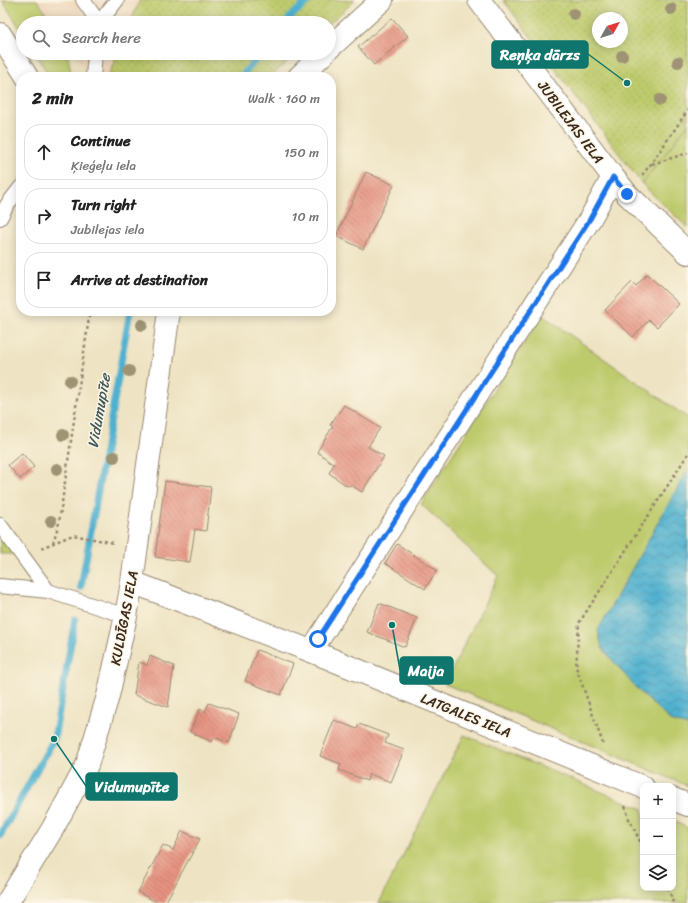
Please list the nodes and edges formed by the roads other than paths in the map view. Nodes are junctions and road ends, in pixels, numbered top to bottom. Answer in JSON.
{"nodes":[{"id":1,"x":84,"y":0,"type":"edge"},
{"id":2,"x":117,"y":0,"type":"edge"},
{"id":3,"x":382,"y":0,"type":"edge"},
{"id":4,"x":479,"y":0,"type":"edge"},
{"id":5,"x":94,"y":16,"type":"edge"},
{"id":6,"x":104,"y":16,"type":"edge"},
{"id":7,"x":0,"y":36,"type":"edge"},
{"id":8,"x":336,"y":42,"type":"edge"},
{"id":9,"x":94,"y":60,"type":"edge"},
{"id":10,"x":317,"y":60,"type":"edge"},
{"id":11,"x":24,"y":72,"type":"edge"},
{"id":12,"x":93,"y":72,"type":"edge"},
{"id":13,"x":304,"y":72,"type":"edge"},
{"id":14,"x":613,"y":177,"type":"junction"},
{"id":15,"x":16,"y":194,"type":"edge"},
{"id":16,"x":0,"y":218,"type":"edge"},
{"id":17,"x":688,"y":252,"type":"edge"},
{"id":18,"x":168,"y":316,"type":"edge"},
{"id":19,"x":0,"y":525,"type":"edge"},
{"id":20,"x":132,"y":582,"type":"junction"},
{"id":21,"x":0,"y":586,"type":"edge"},
{"id":22,"x":48,"y":592,"type":"junction"},
{"id":23,"x":126,"y":616,"type":"junction"},
{"id":24,"x":311,"y":651,"type":"junction"},
{"id":25,"x":640,"y":786,"type":"edge"},
{"id":26,"x":676,"y":800,"type":"edge"},
{"id":27,"x":688,"y":806,"type":"edge"},
{"id":28,"x":7,"y":903,"type":"edge"}],
"edges":[{"from":1,"to":5,"type":"lane"},
{"from":2,"to":6,"type":"lane"},
{"from":3,"to":8,"type":"street"},
{"from":4,"to":14,"type":"street","name":"JUBILEJAS IELA"},
{"from":7,"to":11,"type":"street"},
{"from":9,"to":12,"type":"lane"},
{"from":10,"to":13,"type":"street"},
{"from":14,"to":17,"type":"street","name":"JUBILEJAS IELA"},
{"from":14,"to":24,"type":"street"},
{"from":15,"to":16,"type":"lane"},
{"from":18,"to":20,"type":"street","name":"KULDĪGAS IELA"},
{"from":19,"to":22,"type":"lane"},
{"from":20,"to":23,"type":"street","name":"KULDĪGAS IELA"},
{"from":20,"to":24,"type":"street","name":"LATGALES IELA"},
{"from":21,"to":22,"type":"lane"},
{"from":22,"to":23,"type":"lane"},
{"from":23,"to":28,"type":"street","name":"KULDĪGAS IELA"},
{"from":24,"to":25,"type":"street","name":"LATGALES IELA"},
{"from":26,"to":27,"type":"street"}]}
